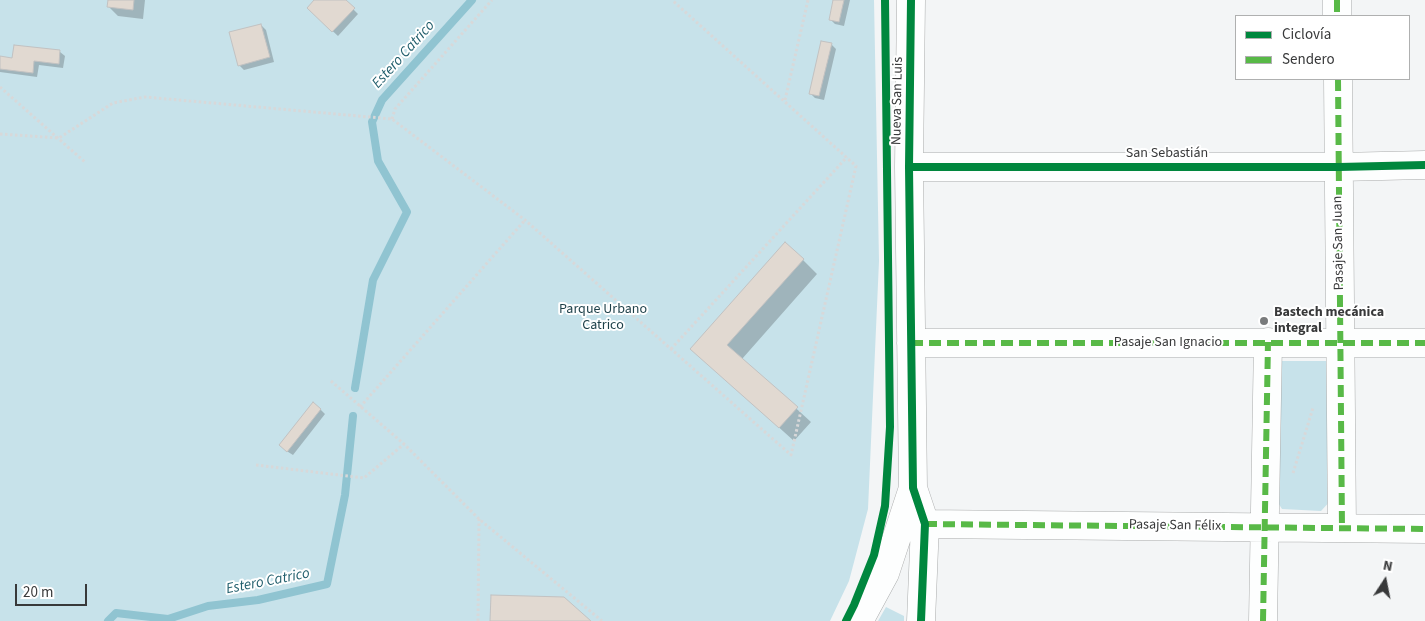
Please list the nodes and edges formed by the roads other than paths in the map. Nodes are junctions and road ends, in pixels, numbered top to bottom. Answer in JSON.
{"nodes":[{"id":1,"x":911,"y":0,"type":"edge"},
{"id":2,"x":1337,"y":0,"type":"edge"},
{"id":3,"x":1337,"y":15,"type":"edge"},
{"id":4,"x":1338,"y":80,"type":"edge"},
{"id":5,"x":1425,"y":165,"type":"edge"},
{"id":6,"x":909,"y":167,"type":"junction"},
{"id":7,"x":1339,"y":167,"type":"junction"},
{"id":8,"x":1268,"y":342,"type":"junction"},
{"id":9,"x":1340,"y":342,"type":"junction"},
{"id":10,"x":911,"y":343,"type":"junction"},
{"id":11,"x":1425,"y":343,"type":"edge"},
{"id":12,"x":913,"y":488,"type":"junction"},
{"id":13,"x":925,"y":524,"type":"junction"},
{"id":14,"x":1264,"y":527,"type":"junction"},
{"id":15,"x":1342,"y":528,"type":"junction"},
{"id":16,"x":1425,"y":529,"type":"edge"},
{"id":17,"x":859,"y":621,"type":"edge"},
{"id":18,"x":921,"y":621,"type":"edge"},
{"id":19,"x":1263,"y":621,"type":"edge"}],
"edges":[{"from":1,"to":6,"type":"street","name":"Nueva San Luis"},
{"from":2,"to":3,"type":"street"},
{"from":4,"to":7,"type":"street","name":"Pasaje San Juan"},
{"from":5,"to":7,"type":"street","name":"San Sebastián"},
{"from":6,"to":7,"type":"street","name":"San Sebastián"},
{"from":6,"to":10,"type":"street","name":"Nueva San Luis"},
{"from":7,"to":9,"type":"street","name":"Pasaje San Juan"},
{"from":8,"to":9,"type":"street","name":"Pasaje San Ignacio"},
{"from":8,"to":10,"type":"street","name":"Pasaje San Ignacio"},
{"from":8,"to":14,"type":"street"},
{"from":9,"to":11,"type":"street","name":"Pasaje San Ignacio"},
{"from":9,"to":15,"type":"street","name":"Pasaje San Juan"},
{"from":10,"to":12,"type":"street","name":"Nueva San Luis"},
{"from":12,"to":13,"type":"street","name":"Nueva San Luis"},
{"from":12,"to":17,"type":"street","name":"Nueva San Luis"},
{"from":13,"to":14,"type":"street","name":"Pasaje San Félix"},
{"from":13,"to":18,"type":"street","name":"Nueva San Luis"},
{"from":14,"to":15,"type":"street","name":"Pasaje San Félix"},
{"from":14,"to":19,"type":"street"},
{"from":15,"to":16,"type":"street","name":"Pasaje San Félix"}]}
